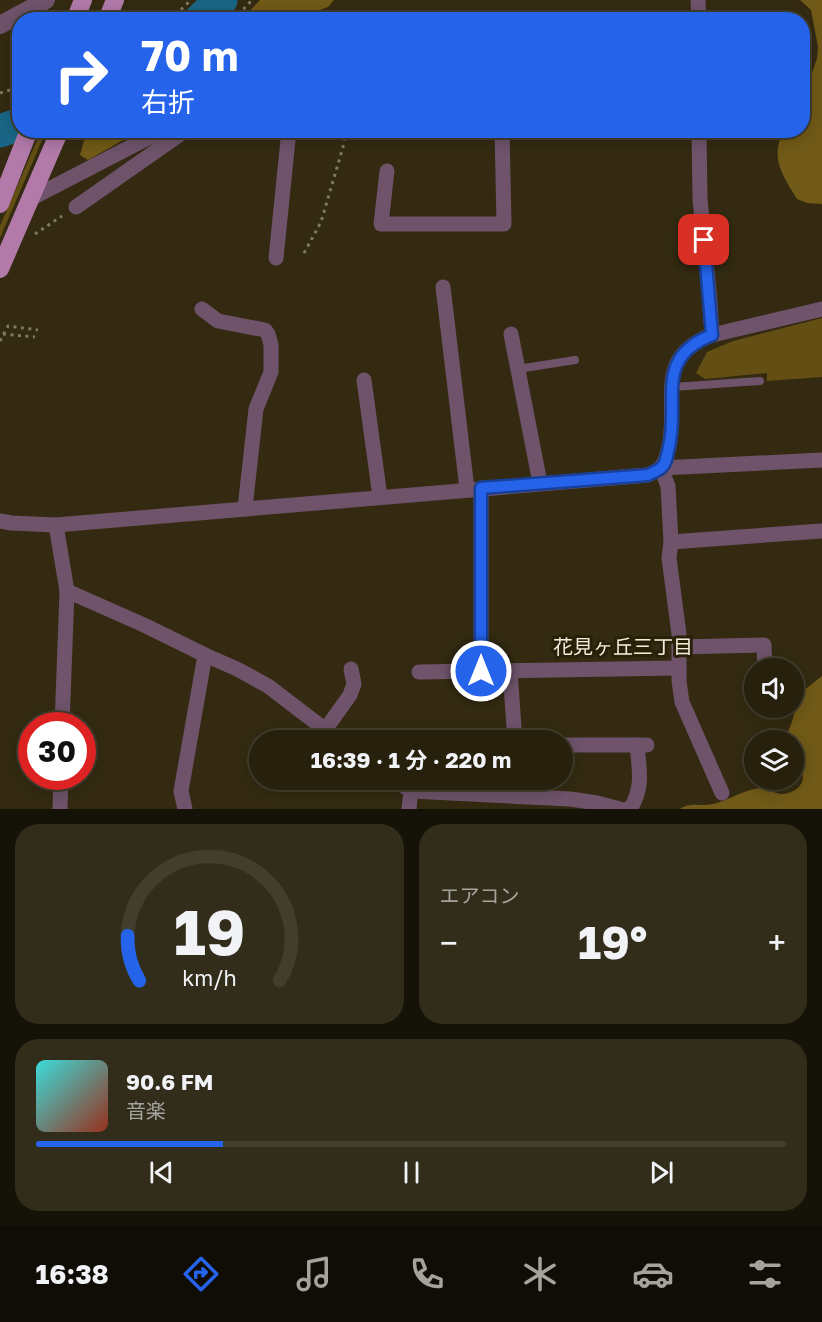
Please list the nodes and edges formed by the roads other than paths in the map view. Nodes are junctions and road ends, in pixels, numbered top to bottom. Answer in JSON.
{"nodes":[{"id":1,"x":46,"y":0,"type":"edge"},
{"id":2,"x":22,"y":12,"type":"edge"},
{"id":3,"x":26,"y":138,"type":"edge"},
{"id":4,"x":57,"y":138,"type":"edge"},
{"id":5,"x":148,"y":138,"type":"edge"},
{"id":6,"x":175,"y":138,"type":"edge"},
{"id":7,"x":289,"y":138,"type":"edge"},
{"id":8,"x":502,"y":138,"type":"edge"},
{"id":9,"x":699,"y":138,"type":"edge"},
{"id":10,"x":387,"y":171,"type":"dead end"},
{"id":11,"x":33,"y":194,"type":"junction"},
{"id":12,"x":0,"y":204,"type":"edge"},
{"id":13,"x":76,"y":207,"type":"road end"},
{"id":14,"x":276,"y":258,"type":"dead end"},
{"id":15,"x":0,"y":269,"type":"edge"},
{"id":16,"x":443,"y":287,"type":"dead end"},
{"id":17,"x":201,"y":309,"type":"dead end"},
{"id":18,"x":822,"y":309,"type":"edge"},
{"id":19,"x":511,"y":334,"type":"dead end"},
{"id":20,"x":712,"y":335,"type":"junction"},
{"id":21,"x":575,"y":360,"type":"dead end"},
{"id":22,"x":518,"y":369,"type":"junction"},
{"id":23,"x":364,"y":380,"type":"dead end"},
{"id":24,"x":760,"y":381,"type":"dead end"},
{"id":25,"x":671,"y":387,"type":"junction"},
{"id":26,"x":822,"y":460,"type":"edge"},
{"id":27,"x":661,"y":468,"type":"junction"},
{"id":28,"x":540,"y":483,"type":"junction"},
{"id":29,"x":474,"y":488,"type":"junction"},
{"id":30,"x":380,"y":497,"type":"junction"},
{"id":31,"x":245,"y":508,"type":"junction"},
{"id":32,"x":0,"y":521,"type":"edge"},
{"id":33,"x":56,"y":525,"type":"junction"},
{"id":34,"x":821,"y":531,"type":"edge"},
{"id":35,"x":671,"y":542,"type":"junction"},
{"id":36,"x":67,"y":591,"type":"junction"},
{"id":37,"x":679,"y":647,"type":"junction"},
{"id":38,"x":204,"y":655,"type":"junction"},
{"id":39,"x":765,"y":658,"type":"edge"},
{"id":40,"x":679,"y":668,"type":"junction"},
{"id":41,"x":351,"y":669,"type":"dead end"},
{"id":42,"x":510,"y":670,"type":"junction"},
{"id":43,"x":481,"y":671,"type":"junction"},
{"id":44,"x":419,"y":672,"type":"dead end"},
{"id":45,"x":63,"y":712,"type":"edge"},
{"id":46,"x":325,"y":730,"type":"joint"},
{"id":47,"x":514,"y":730,"type":"edge"},
{"id":48,"x":573,"y":745,"type":"edge"},
{"id":49,"x":61,"y":790,"type":"edge"},
{"id":50,"x":411,"y":791,"type":"joint"},
{"id":51,"x":722,"y":793,"type":"dead end"},
{"id":52,"x":60,"y":809,"type":"edge"},
{"id":53,"x":185,"y":809,"type":"edge"},
{"id":54,"x":409,"y":809,"type":"edge"},
{"id":55,"x":620,"y":809,"type":"edge"},
{"id":56,"x":627,"y":809,"type":"edge"}],
"edges":[{"from":1,"to":2,"type":"street"},
{"from":3,"to":12,"type":"main road","bridge":true},
{"from":4,"to":11,"type":"main road"},
{"from":5,"to":11,"type":"street"},
{"from":6,"to":13,"type":"street"},
{"from":7,"to":14,"type":"street"},
{"from":8,"to":10,"type":"street"},
{"from":9,"to":20,"type":"street"},
{"from":11,"to":15,"type":"main road"},
{"from":16,"to":29,"type":"street"},
{"from":17,"to":31,"type":"street"},
{"from":18,"to":20,"type":"street"},
{"from":19,"to":22,"type":"street"},
{"from":20,"to":25,"type":"street"},
{"from":21,"to":22,"type":"lane"},
{"from":22,"to":28,"type":"street"},
{"from":23,"to":30,"type":"street"},
{"from":24,"to":25,"type":"lane"},
{"from":25,"to":27,"type":"street"},
{"from":26,"to":27,"type":"street"},
{"from":27,"to":28,"type":"street"},
{"from":27,"to":35,"type":"street"},
{"from":28,"to":29,"type":"street"},
{"from":29,"to":30,"type":"street"},
{"from":29,"to":43,"type":"street"},
{"from":30,"to":31,"type":"street"},
{"from":31,"to":33,"type":"street"},
{"from":32,"to":33,"type":"street"},
{"from":33,"to":36,"type":"street"},
{"from":34,"to":35,"type":"street"},
{"from":35,"to":37,"type":"street"},
{"from":36,"to":38,"type":"street"},
{"from":36,"to":45,"type":"street"},
{"from":37,"to":39,"type":"street"},
{"from":37,"to":40,"type":"street"},
{"from":38,"to":46,"type":"street"},
{"from":38,"to":53,"type":"street"},
{"from":40,"to":42,"type":"street"},
{"from":40,"to":51,"type":"street"},
{"from":41,"to":46,"type":"street"},
{"from":42,"to":43,"type":"street"},
{"from":42,"to":47,"type":"street"},
{"from":43,"to":44,"type":"street"},
{"from":48,"to":56,"type":"street"},
{"from":49,"to":52,"type":"street"},
{"from":50,"to":54,"type":"street"},
{"from":50,"to":55,"type":"street"}]}
